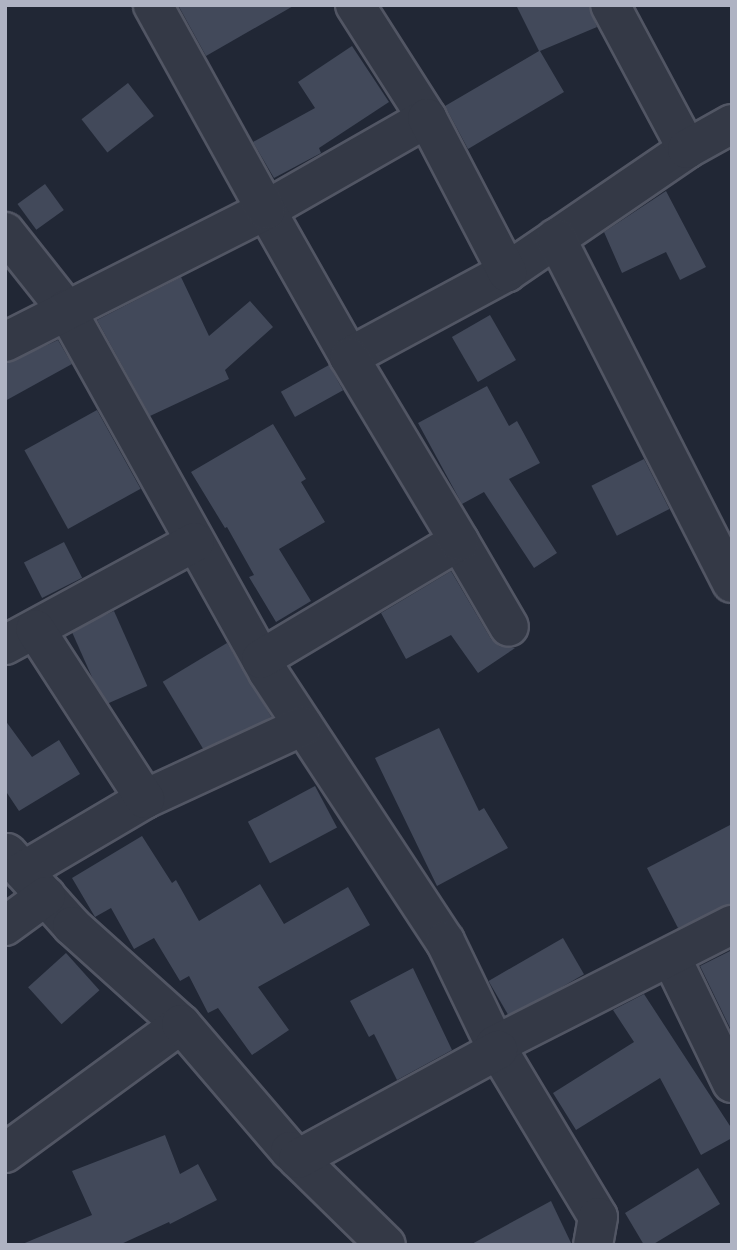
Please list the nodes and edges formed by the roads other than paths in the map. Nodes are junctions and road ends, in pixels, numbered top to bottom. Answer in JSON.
{"nodes":[{"id":1,"x":153,"y":5,"type":"edge"},
{"id":2,"x":355,"y":5,"type":"edge"},
{"id":3,"x":610,"y":5,"type":"edge"},
{"id":4,"x":426,"y":118,"type":"junction"},
{"id":5,"x":732,"y":124,"type":"edge"},
{"id":6,"x":687,"y":149,"type":"junction"},
{"id":7,"x":266,"y":210,"type":"junction"},
{"id":8,"x":5,"y":232,"type":"edge"},
{"id":9,"x":556,"y":238,"type":"junction"},
{"id":10,"x":507,"y":272,"type":"junction"},
{"id":11,"x":66,"y":309,"type":"junction"},
{"id":12,"x":5,"y":342,"type":"edge"},
{"id":13,"x":349,"y":357,"type":"junction"},
{"id":14,"x":459,"y":541,"type":"junction"},
{"id":15,"x":195,"y":542,"type":"junction"},
{"id":16,"x":732,"y":583,"type":"edge"},
{"id":17,"x":509,"y":627,"type":"dead end"},
{"id":18,"x":20,"y":637,"type":"edge"},
{"id":19,"x":261,"y":659,"type":"junction"},
{"id":20,"x":303,"y":726,"type":"junction"},
{"id":21,"x":145,"y":799,"type":"junction"},
{"id":22,"x":25,"y":873,"type":"edge"},
{"id":23,"x":732,"y":925,"type":"edge"},
{"id":24,"x":5,"y":926,"type":"edge"},
{"id":25,"x":671,"y":957,"type":"junction"},
{"id":26,"x":181,"y":1024,"type":"junction"},
{"id":27,"x":497,"y":1047,"type":"junction"},
{"id":28,"x":732,"y":1083,"type":"edge"},
{"id":29,"x":5,"y":1153,"type":"edge"},
{"id":30,"x":298,"y":1159,"type":"junction"},
{"id":31,"x":386,"y":1245,"type":"edge"},
{"id":32,"x":593,"y":1245,"type":"edge"}],
"edges":[{"from":1,"to":7,"type":"street"},
{"from":2,"to":4,"type":"street"},
{"from":3,"to":6,"type":"street"},
{"from":4,"to":7,"type":"street"},
{"from":4,"to":10,"type":"street"},
{"from":5,"to":6,"type":"street"},
{"from":6,"to":9,"type":"street"},
{"from":7,"to":11,"type":"street"},
{"from":7,"to":13,"type":"street"},
{"from":8,"to":11,"type":"street"},
{"from":9,"to":10,"type":"street"},
{"from":9,"to":16,"type":"street"},
{"from":10,"to":13,"type":"street"},
{"from":11,"to":12,"type":"street"},
{"from":11,"to":15,"type":"street"},
{"from":13,"to":14,"type":"street"},
{"from":14,"to":17,"type":"street"},
{"from":14,"to":19,"type":"street"},
{"from":15,"to":18,"type":"street"},
{"from":15,"to":19,"type":"street"},
{"from":18,"to":21,"type":"street"},
{"from":19,"to":20,"type":"street"},
{"from":20,"to":21,"type":"street"},
{"from":20,"to":27,"type":"street"},
{"from":21,"to":22,"type":"street"},
{"from":22,"to":24,"type":"street"},
{"from":22,"to":26,"type":"street"},
{"from":23,"to":25,"type":"street"},
{"from":25,"to":27,"type":"street"},
{"from":25,"to":28,"type":"street"},
{"from":26,"to":29,"type":"street"},
{"from":26,"to":30,"type":"street"},
{"from":27,"to":30,"type":"street"},
{"from":27,"to":32,"type":"street"},
{"from":30,"to":31,"type":"street"}]}
